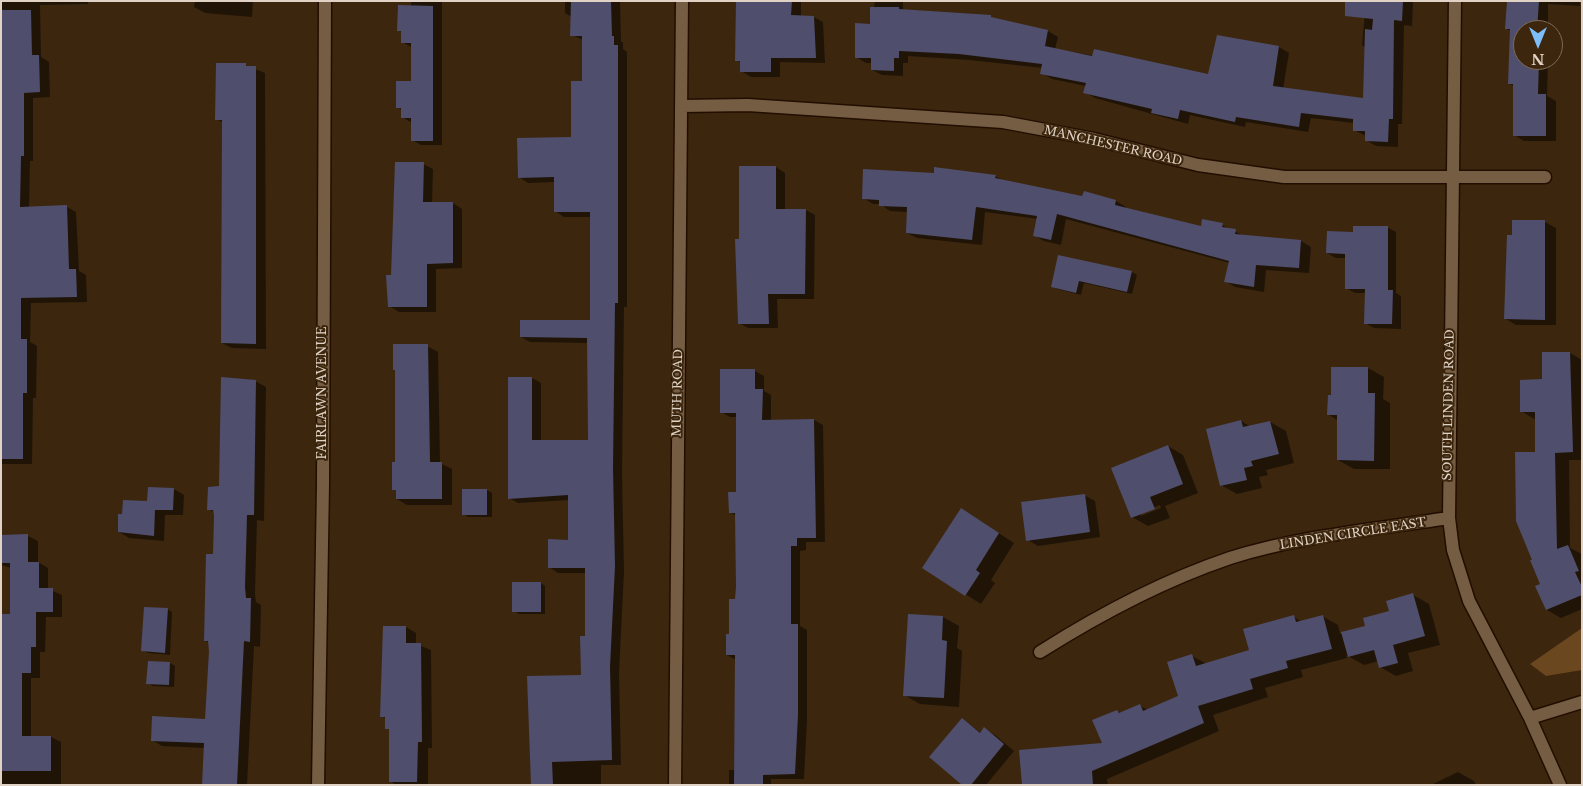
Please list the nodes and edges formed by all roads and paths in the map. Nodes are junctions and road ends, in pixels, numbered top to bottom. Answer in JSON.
{"nodes":[{"id":1,"x":325,"y":1,"type":"edge"},
{"id":2,"x":682,"y":1,"type":"edge"},
{"id":3,"x":1455,"y":1,"type":"edge"},
{"id":4,"x":681,"y":106,"type":"junction"},
{"id":5,"x":1545,"y":177,"type":"dead end"},
{"id":6,"x":1453,"y":178,"type":"junction"},
{"id":7,"x":1449,"y":518,"type":"junction"},
{"id":8,"x":1040,"y":652,"type":"dead end"},
{"id":9,"x":1582,"y":702,"type":"edge"},
{"id":10,"x":1530,"y":718,"type":"junction"},
{"id":11,"x":318,"y":785,"type":"edge"},
{"id":12,"x":674,"y":785,"type":"edge"},
{"id":13,"x":1560,"y":785,"type":"edge"}],
"edges":[{"from":1,"to":11,"type":"street","name":"FAIRLAWN AVENUE"},
{"from":2,"to":4,"type":"street","name":"MUTH ROAD"},
{"from":3,"to":6,"type":"street","name":"SOUTH LINDEN ROAD"},
{"from":4,"to":6,"type":"street","name":"MANCHESTER ROAD"},
{"from":4,"to":12,"type":"street","name":"MUTH ROAD"},
{"from":5,"to":6,"type":"street","name":"MANCHESTER ROAD"},
{"from":6,"to":7,"type":"street","name":"SOUTH LINDEN ROAD"},
{"from":7,"to":8,"type":"street","name":"LINDEN CIRCLE EAST"},
{"from":7,"to":10,"type":"street","name":"SOUTH LINDEN ROAD"},
{"from":9,"to":10,"type":"street"},
{"from":10,"to":13,"type":"street","name":"SOUTH LINDEN ROAD"}]}
